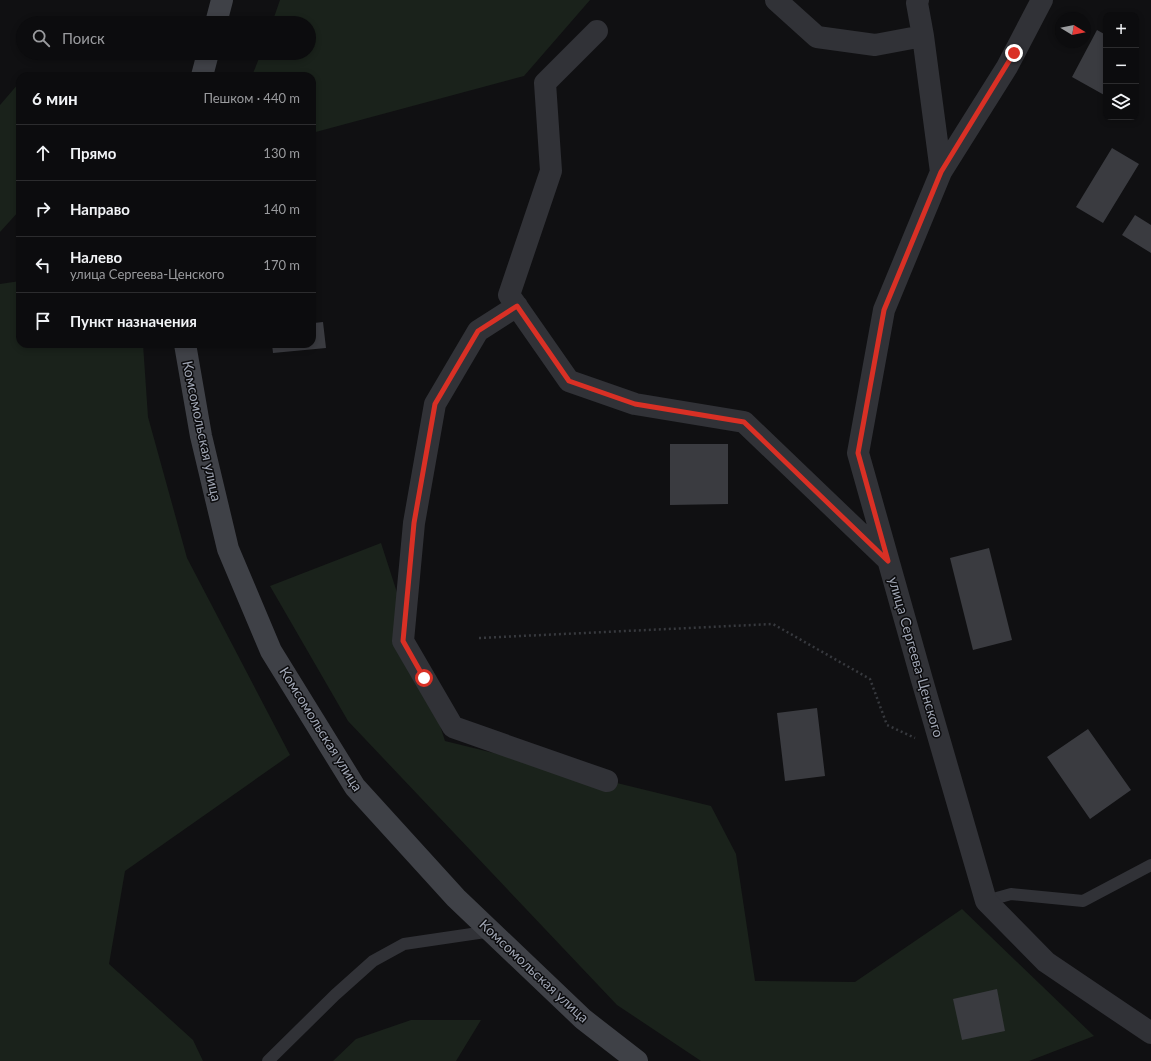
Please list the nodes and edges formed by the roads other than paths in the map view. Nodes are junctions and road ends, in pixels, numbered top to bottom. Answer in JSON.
{"nodes":[{"id":1,"x":222,"y":0,"type":"edge"},
{"id":2,"x":776,"y":0,"type":"edge"},
{"id":3,"x":918,"y":0,"type":"edge"},
{"id":4,"x":1042,"y":0,"type":"edge"},
{"id":5,"x":218,"y":16,"type":"edge"},
{"id":6,"x":597,"y":31,"type":"dead end"},
{"id":7,"x":924,"y":36,"type":"junction"},
{"id":8,"x":206,"y":60,"type":"edge"},
{"id":9,"x":203,"y":72,"type":"edge"},
{"id":10,"x":941,"y":172,"type":"junction"},
{"id":11,"x":517,"y":306,"type":"junction"},
{"id":12,"x":185,"y":348,"type":"edge"},
{"id":13,"x":888,"y":561,"type":"junction"},
{"id":14,"x":607,"y":781,"type":"dead end"},
{"id":15,"x":1151,"y":865,"type":"edge"},
{"id":16,"x":986,"y":901,"type":"junction"},
{"id":17,"x":492,"y":931,"type":"junction"},
{"id":18,"x":1151,"y":1033,"type":"edge"},
{"id":19,"x":268,"y":1061,"type":"edge"},
{"id":20,"x":636,"y":1061,"type":"edge"}],
"edges":[{"from":1,"to":5,"type":"main road"},
{"from":2,"to":7,"type":"street"},
{"from":3,"to":7,"type":"street"},
{"from":4,"to":10,"type":"street","name":"улица Сергеева-Ценского"},
{"from":6,"to":11,"type":"street"},
{"from":7,"to":10,"type":"street"},
{"from":8,"to":9,"type":"main road"},
{"from":10,"to":13,"type":"street","name":"улица Сергеева-Ценского"},
{"from":11,"to":13,"type":"street"},
{"from":11,"to":14,"type":"street"},
{"from":12,"to":17,"type":"main road","name":"Комсомольская улица"},
{"from":13,"to":16,"type":"street","name":"улица Сергеева-Ценского"},
{"from":15,"to":16,"type":"lane"},
{"from":16,"to":18,"type":"street","name":"улица Сергеева-Ценского"},
{"from":17,"to":19,"type":"lane"},
{"from":17,"to":20,"type":"main road","name":"Комсомольская улица"}]}
